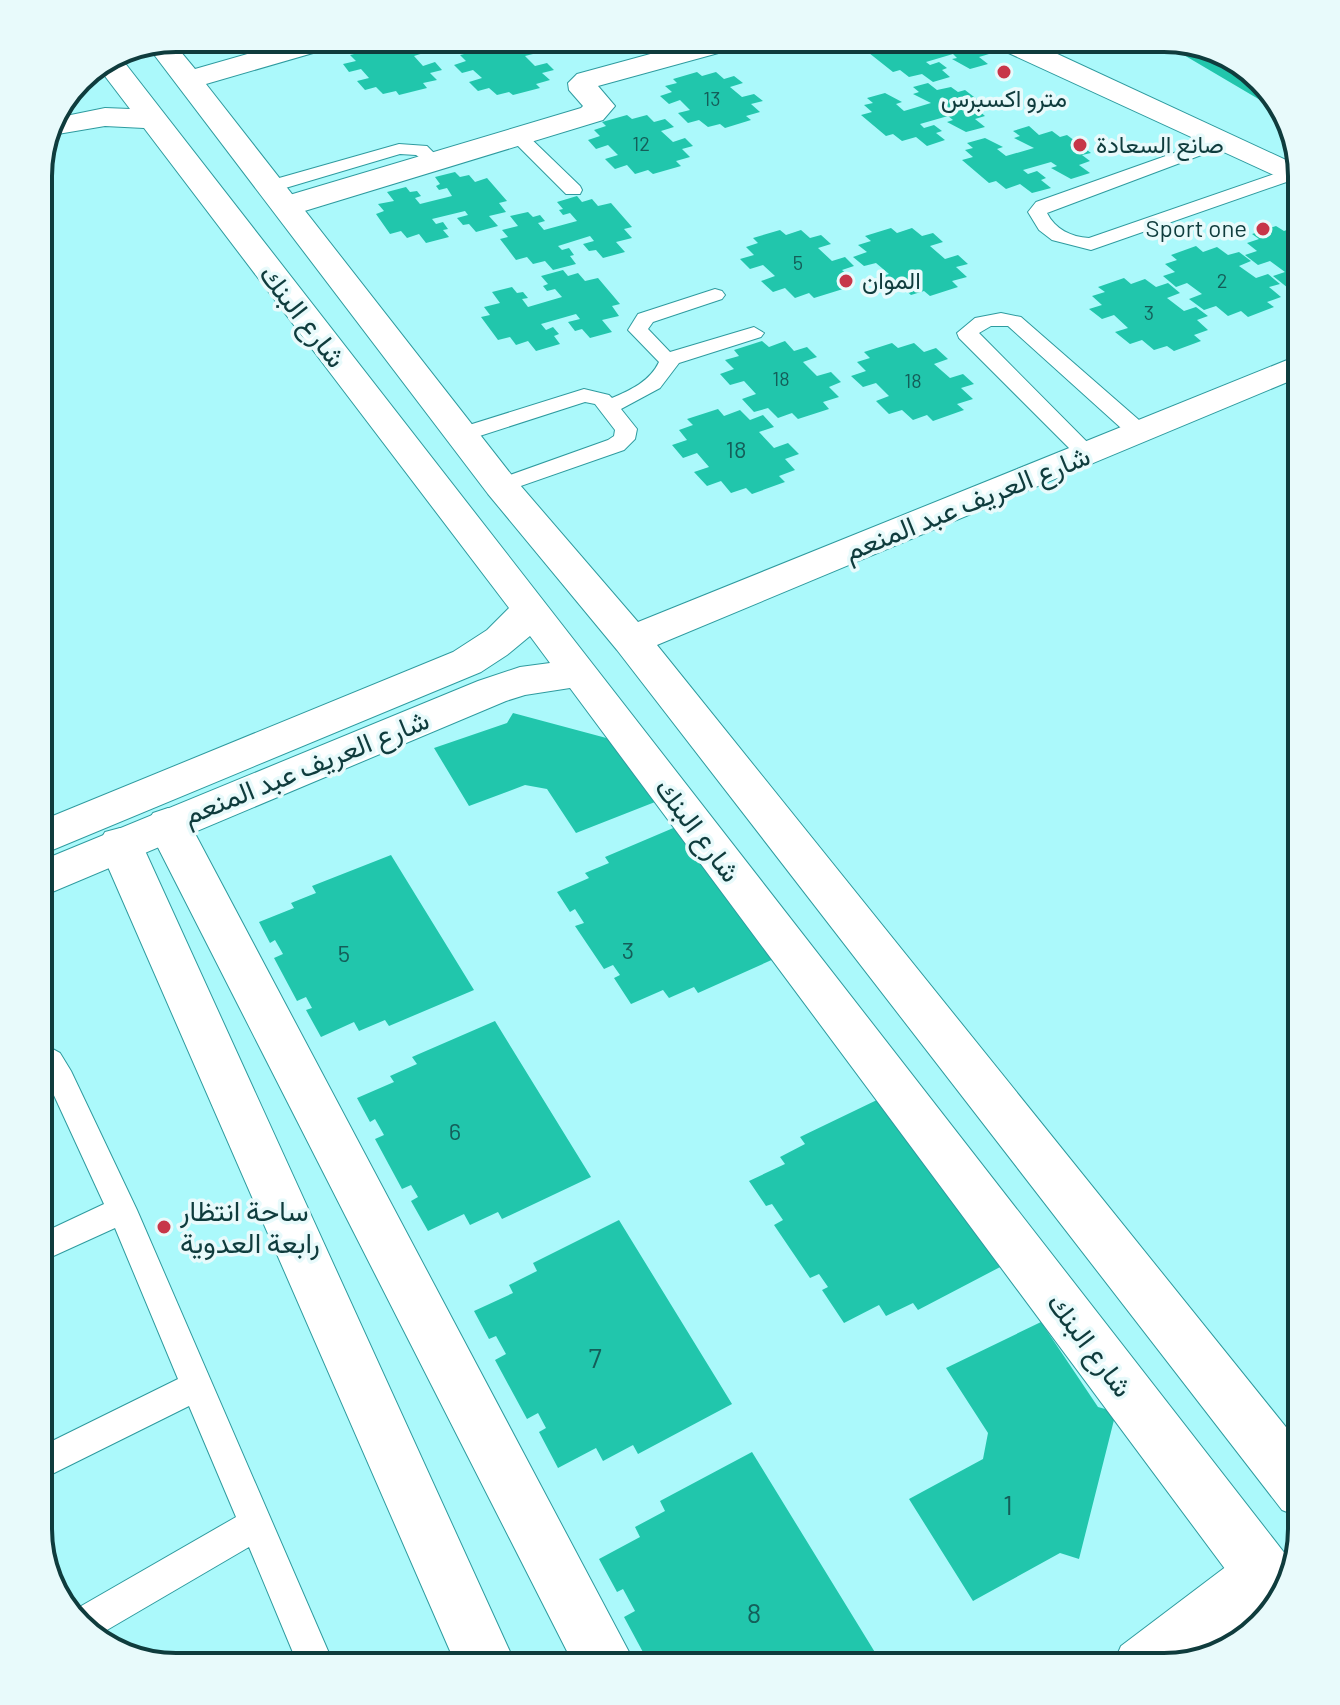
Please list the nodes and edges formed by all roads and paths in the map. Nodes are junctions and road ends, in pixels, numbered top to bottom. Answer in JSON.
{"nodes":[{"id":1,"x":202,"y":52,"type":"edge"},
{"id":2,"x":232,"y":52,"type":"edge"},
{"id":3,"x":632,"y":52,"type":"edge"},
{"id":4,"x":690,"y":52,"type":"edge"},
{"id":5,"x":1029,"y":52,"type":"edge"},
{"id":6,"x":1094,"y":52,"type":"edge"},
{"id":7,"x":1107,"y":58,"type":"dead end"},
{"id":8,"x":174,"y":61,"type":"edge"},
{"id":9,"x":646,"y":64,"type":"junction"},
{"id":10,"x":103,"y":78,"type":"edge"},
{"id":11,"x":82,"y":96,"type":"edge"},
{"id":12,"x":68,"y":116,"type":"edge"},
{"id":13,"x":151,"y":119,"type":"junction"},
{"id":14,"x":518,"y":136,"type":"junction"},
{"id":15,"x":1222,"y":141,"type":"junction"},
{"id":16,"x":1288,"y":173,"type":"edge"},
{"id":17,"x":1288,"y":180,"type":"edge"},
{"id":18,"x":573,"y":190,"type":"dead end"},
{"id":19,"x":280,"y":196,"type":"junction"},
{"id":20,"x":715,"y":295,"type":"dead end"},
{"id":21,"x":754,"y":333,"type":"dead end"},
{"id":22,"x":670,"y":359,"type":"junction"},
{"id":23,"x":1288,"y":370,"type":"edge"},
{"id":24,"x":609,"y":407,"type":"junction"},
{"id":25,"x":1139,"y":432,"type":"junction"},
{"id":26,"x":461,"y":435,"type":"junction"},
{"id":27,"x":1088,"y":454,"type":"junction"},
{"id":28,"x":501,"y":486,"type":"junction"},
{"id":29,"x":529,"y":610,"type":"junction"},
{"id":30,"x":631,"y":640,"type":"junction"},
{"id":31,"x":580,"y":673,"type":"junction"},
{"id":32,"x":480,"y":676,"type":"junction"},
{"id":33,"x":168,"y":824,"type":"junction"},
{"id":34,"x":52,"y":835,"type":"edge"},
{"id":35,"x":120,"y":844,"type":"junction"},
{"id":36,"x":52,"y":875,"type":"edge"},
{"id":37,"x":52,"y":1064,"type":"edge"},
{"id":38,"x":122,"y":1210,"type":"junction"},
{"id":39,"x":52,"y":1243,"type":"edge"},
{"id":40,"x":196,"y":1386,"type":"junction"},
{"id":41,"x":52,"y":1458,"type":"edge"},
{"id":42,"x":1288,"y":1473,"type":"edge"},
{"id":43,"x":255,"y":1525,"type":"junction"},
{"id":44,"x":1273,"y":1586,"type":"edge"},
{"id":45,"x":92,"y":1620,"type":"edge"},
{"id":46,"x":311,"y":1653,"type":"edge"},
{"id":47,"x":481,"y":1653,"type":"edge"},
{"id":48,"x":600,"y":1653,"type":"edge"},
{"id":49,"x":1165,"y":1653,"type":"edge"}],
"edges":[{"from":1,"to":8,"type":"street"},
{"from":2,"to":8,"type":"street"},
{"from":3,"to":9,"type":"street"},
{"from":4,"to":9,"type":"street"},
{"from":5,"to":15,"type":"street"},
{"from":6,"to":7,"type":"street"},
{"from":8,"to":19,"type":"street","name":"شارع البنك"},
{"from":9,"to":14,"type":"street"},
{"from":10,"to":11,"type":"street"},
{"from":10,"to":13,"type":"street","name":"شارع البنك"},
{"from":12,"to":13,"type":"street"},
{"from":13,"to":29,"type":"street","name":"شارع البنك"},
{"from":14,"to":18,"type":"lane"},
{"from":14,"to":19,"type":"street"},
{"from":15,"to":16,"type":"street"},
{"from":15,"to":17,"type":"lane"},
{"from":19,"to":26,"type":"street","name":"شارع البنك"},
{"from":20,"to":22,"type":"lane"},
{"from":21,"to":22,"type":"lane"},
{"from":22,"to":24,"type":"lane"},
{"from":23,"to":25,"type":"street","name":"شارع العريف عبد المنعم"},
{"from":24,"to":26,"type":"lane"},
{"from":24,"to":28,"type":"lane"},
{"from":25,"to":27,"type":"street","name":"شارع العريف عبد المنعم"},
{"from":25,"to":27,"type":"lane"},
{"from":26,"to":28,"type":"street","name":"شارع البنك"},
{"from":27,"to":30,"type":"street","name":"شارع العريف عبد المنعم"},
{"from":28,"to":30,"type":"street","name":"شارع البنك"},
{"from":29,"to":31,"type":"street","name":"شارع البنك"},
{"from":29,"to":32,"type":"street","name":"شارع العريف عبد المنعم"},
{"from":30,"to":42,"type":"street","name":"شارع البنك"},
{"from":31,"to":32,"type":"street","name":"شارع العريف عبد المنعم"},
{"from":31,"to":44,"type":"street","name":"شارع البنك"},
{"from":32,"to":33,"type":"street","name":"شارع العريف عبد المنعم"},
{"from":32,"to":34,"type":"street","name":"شارع العريف عبد المنعم"},
{"from":33,"to":35,"type":"street","name":"شارع العريف عبد المنعم"},
{"from":33,"to":48,"type":"street"},
{"from":35,"to":36,"type":"street","name":"شارع العريف عبد المنعم"},
{"from":35,"to":47,"type":"street"},
{"from":37,"to":38,"type":"lane"},
{"from":38,"to":39,"type":"lane"},
{"from":38,"to":40,"type":"lane"},
{"from":40,"to":41,"type":"lane"},
{"from":40,"to":43,"type":"lane"},
{"from":43,"to":45,"type":"lane"},
{"from":43,"to":46,"type":"lane"},
{"from":44,"to":49,"type":"street"}]}
